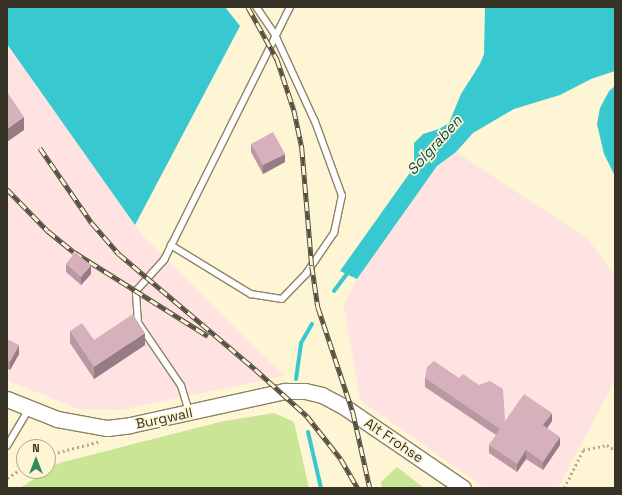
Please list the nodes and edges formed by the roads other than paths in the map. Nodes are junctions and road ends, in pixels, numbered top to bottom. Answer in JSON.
{"nodes":[{"id":1,"x":256,"y":7,"type":"edge"},
{"id":2,"x":290,"y":7,"type":"edge"},
{"id":3,"x":275,"y":35,"type":"junction"},
{"id":4,"x":171,"y":245,"type":"junction"},
{"id":5,"x":322,"y":395,"type":"joint"},
{"id":6,"x":7,"y":399,"type":"edge"},
{"id":7,"x":30,"y":408,"type":"junction"},
{"id":8,"x":189,"y":412,"type":"junction"},
{"id":9,"x":7,"y":446,"type":"edge"},
{"id":10,"x":463,"y":488,"type":"edge"}],
"edges":[{"from":1,"to":3,"type":"lane"},
{"from":2,"to":3,"type":"lane"},
{"from":3,"to":4,"type":"lane"},
{"from":3,"to":4,"type":"lane"},
{"from":4,"to":8,"type":"lane"},
{"from":5,"to":8,"type":"street","name":"Burgwall"},
{"from":5,"to":10,"type":"street","name":"Alt Frohse"},
{"from":6,"to":7,"type":"street","name":"Burgwall"},
{"from":7,"to":8,"type":"street","name":"Burgwall"},
{"from":7,"to":9,"type":"lane"}]}
